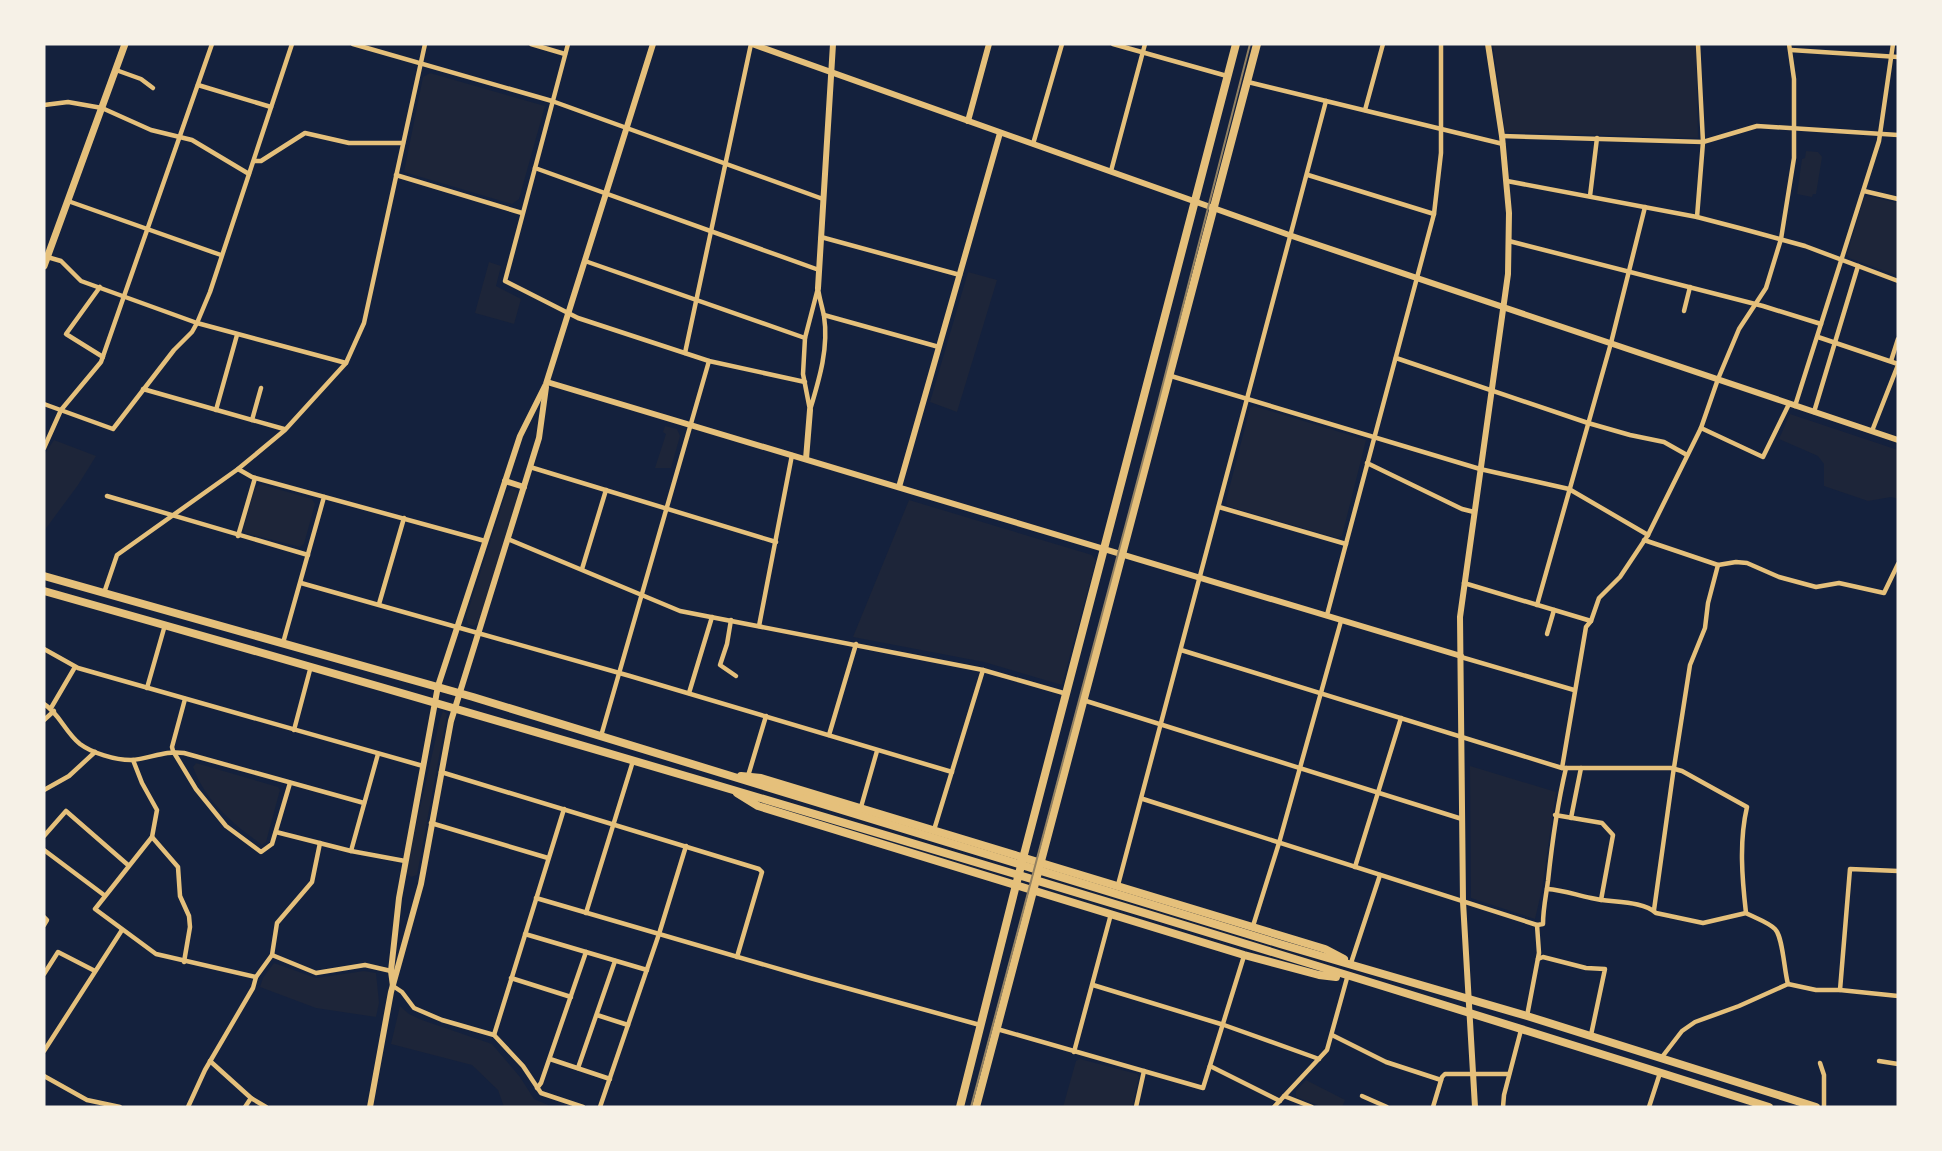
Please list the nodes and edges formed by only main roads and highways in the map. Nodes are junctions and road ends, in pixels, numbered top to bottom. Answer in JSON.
{"nodes":[{"id":1,"x":125,"y":44,"type":"edge"},
{"id":2,"x":1236,"y":44,"type":"edge"},
{"id":3,"x":1257,"y":44,"type":"edge"},
{"id":4,"x":46,"y":256,"type":"edge"},
{"id":5,"x":44,"y":266,"type":"edge"},
{"id":6,"x":44,"y":576,"type":"edge"},
{"id":7,"x":44,"y":591,"type":"edge"},
{"id":8,"x":728,"y":775,"type":"junction"},
{"id":9,"x":727,"y":787,"type":"junction"},
{"id":10,"x":1024,"y":857,"type":"junction"},
{"id":11,"x":1041,"y":862,"type":"junction"},
{"id":12,"x":1016,"y":885,"type":"junction"},
{"id":13,"x":1034,"y":890,"type":"junction"},
{"id":14,"x":1355,"y":965,"type":"junction"},
{"id":15,"x":1357,"y":979,"type":"junction"},
{"id":16,"x":960,"y":1107,"type":"edge"},
{"id":17,"x":976,"y":1107,"type":"edge"},
{"id":18,"x":1769,"y":1107,"type":"edge"},
{"id":19,"x":1816,"y":1107,"type":"edge"}],
"edges":[{"from":1,"to":4,"type":"main road"},
{"from":2,"to":10,"type":"main road"},
{"from":3,"to":11,"type":"main road"},
{"from":4,"to":5,"type":"main road"},
{"from":6,"to":8,"type":"main road"},
{"from":7,"to":9,"type":"main road"},
{"from":8,"to":10,"type":"main road"},
{"from":8,"to":14,"type":"main road"},
{"from":9,"to":12,"type":"main road"},
{"from":9,"to":15,"type":"main road"},
{"from":10,"to":11,"type":"main road"},
{"from":10,"to":12,"type":"main road"},
{"from":11,"to":13,"type":"main road"},
{"from":11,"to":14,"type":"main road"},
{"from":12,"to":13,"type":"main road"},
{"from":12,"to":16,"type":"main road"},
{"from":13,"to":15,"type":"main road"},
{"from":13,"to":17,"type":"main road"},
{"from":14,"to":19,"type":"main road"},
{"from":15,"to":18,"type":"main road"}]}
